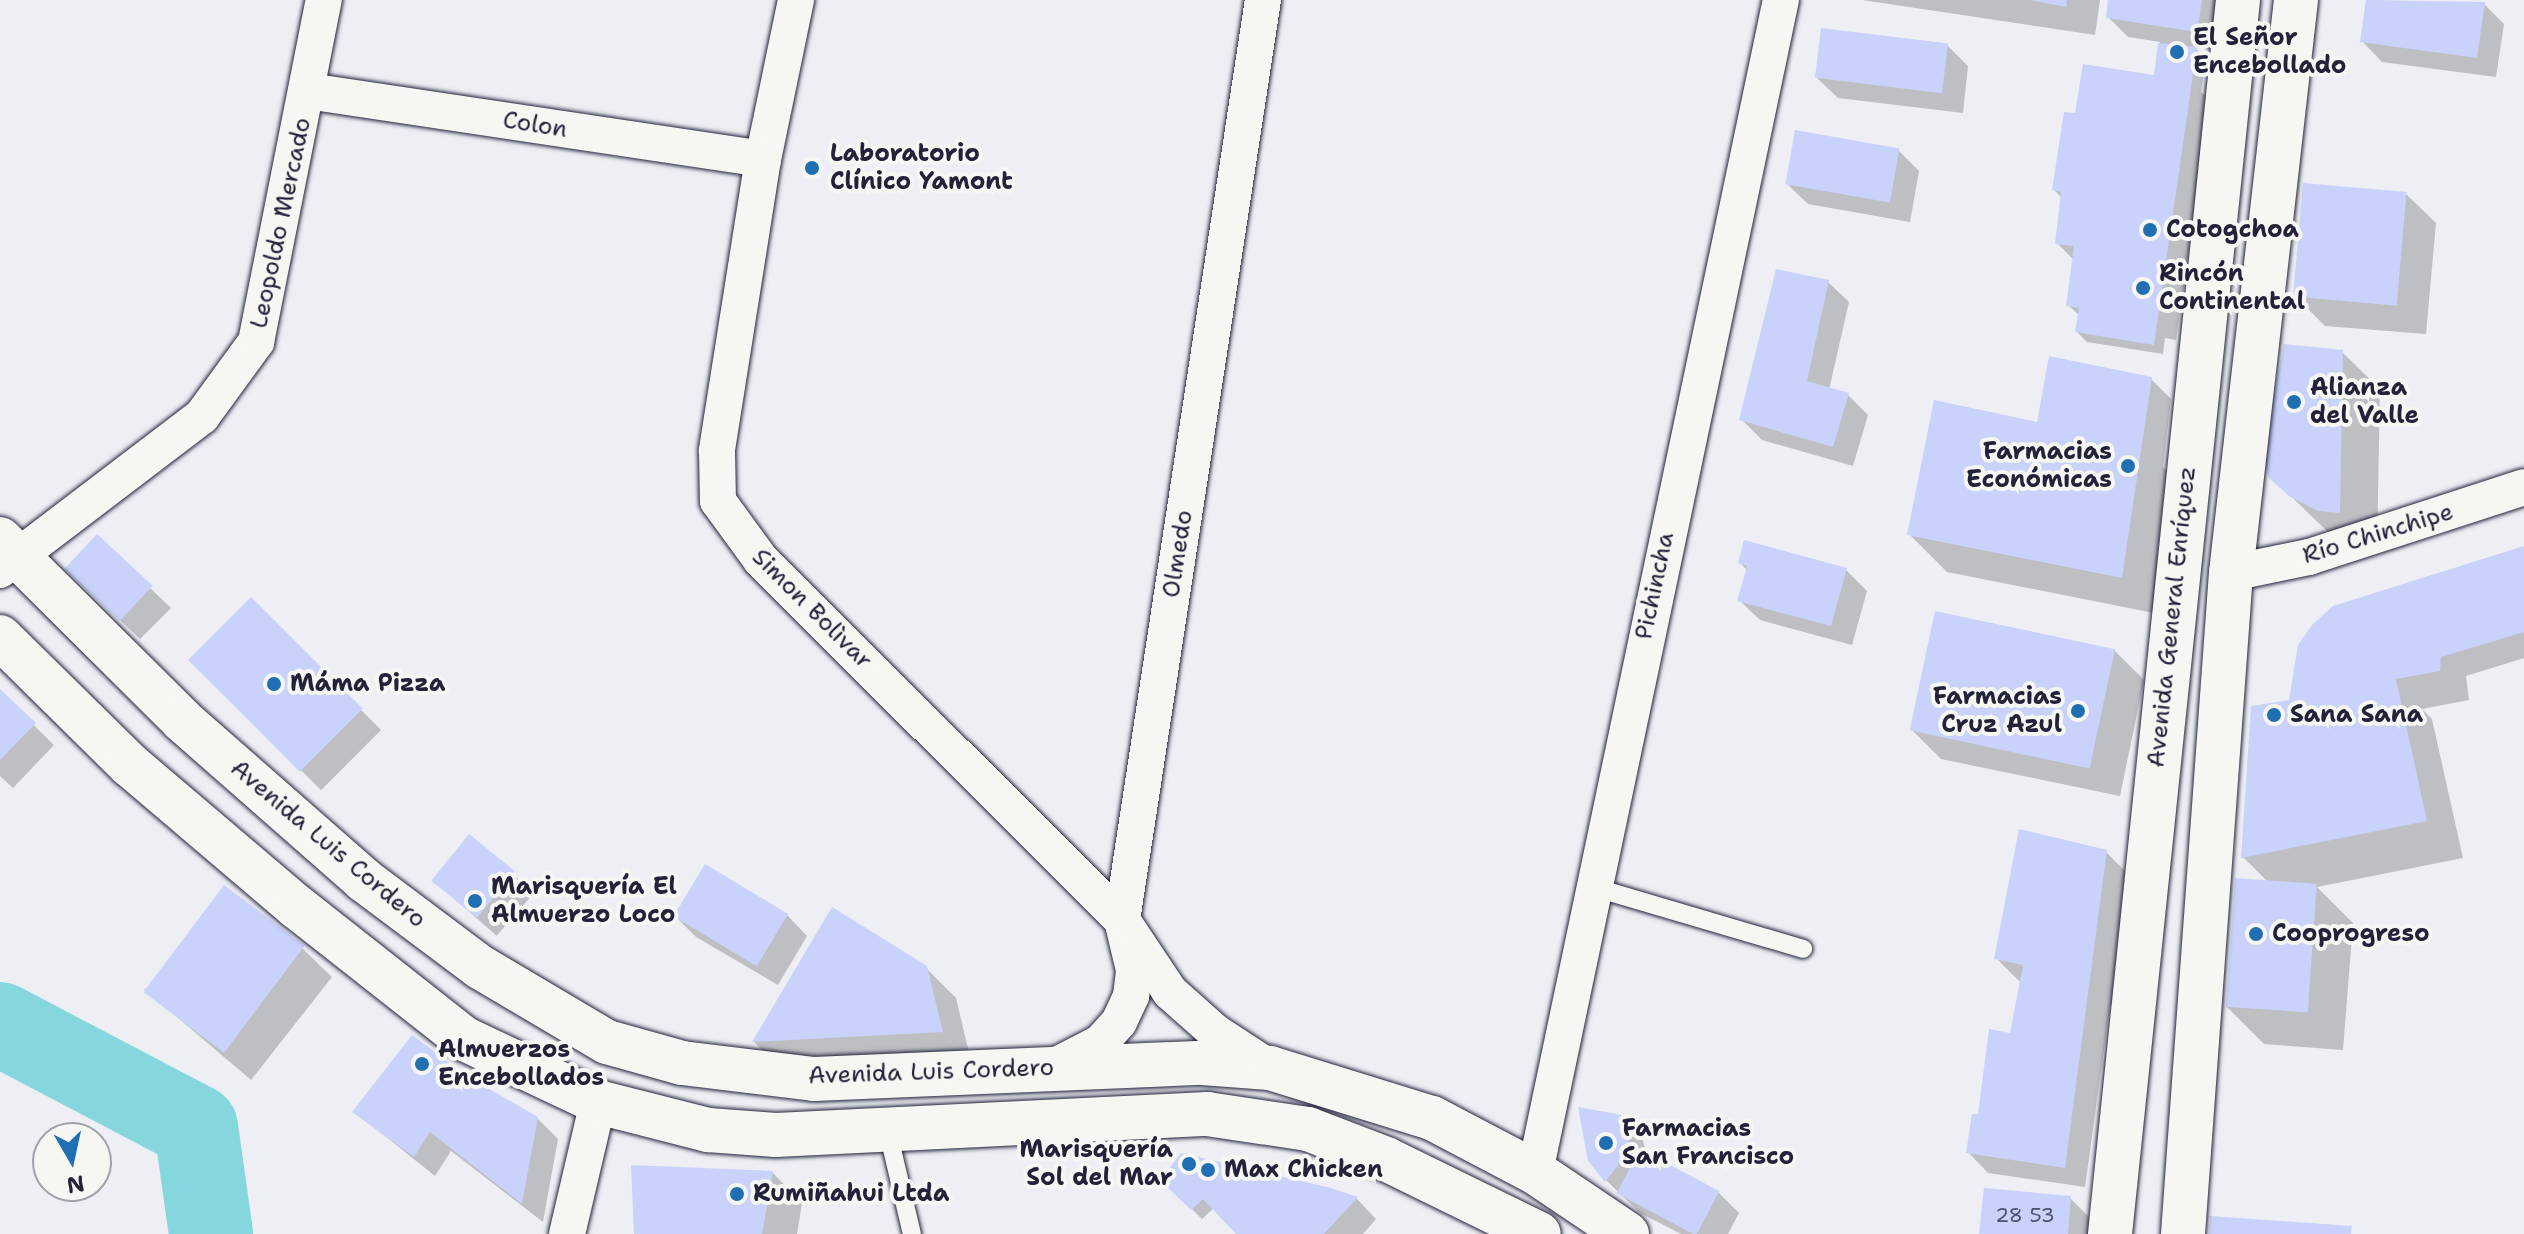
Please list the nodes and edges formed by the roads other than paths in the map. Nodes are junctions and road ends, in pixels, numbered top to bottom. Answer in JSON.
{"nodes":[{"id":1,"x":324,"y":0,"type":"edge"},
{"id":2,"x":796,"y":0,"type":"edge"},
{"id":3,"x":1263,"y":0,"type":"edge"},
{"id":4,"x":1781,"y":0,"type":"edge"},
{"id":5,"x":2238,"y":0,"type":"edge"},
{"id":6,"x":2296,"y":0,"type":"edge"},
{"id":7,"x":308,"y":91,"type":"junction"},
{"id":8,"x":763,"y":159,"type":"junction"},
{"id":9,"x":2524,"y":487,"type":"edge"},
{"id":10,"x":5,"y":555,"type":"edge"},
{"id":11,"x":2231,"y":573,"type":"junction"},
{"id":12,"x":0,"y":637,"type":"edge"},
{"id":13,"x":1593,"y":887,"type":"junction"},
{"id":14,"x":1122,"y":920,"type":"junction"},
{"id":15,"x":1803,"y":949,"type":"dead end"},
{"id":16,"x":1050,"y":1068,"type":"junction"},
{"id":17,"x":1270,"y":1068,"type":"junction"},
{"id":18,"x":598,"y":1102,"type":"junction"},
{"id":19,"x":888,"y":1132,"type":"junction"},
{"id":20,"x":1535,"y":1172,"type":"junction"},
{"id":21,"x":567,"y":1234,"type":"edge"},
{"id":22,"x":912,"y":1234,"type":"edge"},
{"id":23,"x":1539,"y":1234,"type":"edge"},
{"id":24,"x":1627,"y":1234,"type":"edge"},
{"id":25,"x":2110,"y":1234,"type":"edge"},
{"id":26,"x":2183,"y":1234,"type":"edge"}],
"edges":[{"from":1,"to":7,"type":"street","name":"Leopoldo Mercado"},
{"from":2,"to":8,"type":"street","name":"Simon Bolìvar"},
{"from":3,"to":14,"type":"street","name":"Olmedo"},
{"from":4,"to":13,"type":"street","name":"Pichincha"},
{"from":5,"to":25,"type":"main road","name":"Avenida General Enríquez"},
{"from":6,"to":11,"type":"main road"},
{"from":7,"to":8,"type":"street","name":"Colon"},
{"from":7,"to":10,"type":"street","name":"Leopoldo Mercado"},
{"from":8,"to":14,"type":"street","name":"Simon Bolìvar"},
{"from":9,"to":11,"type":"street","name":"Río Chinchipe"},
{"from":10,"to":16,"type":"main road","name":"Avenida Luis Cordero"},
{"from":11,"to":26,"type":"main road"},
{"from":12,"to":18,"type":"main road"},
{"from":13,"to":15,"type":"lane"},
{"from":13,"to":20,"type":"street","name":"Pichincha"},
{"from":14,"to":16,"type":"street","name":"Olmedo"},
{"from":14,"to":17,"type":"street","name":"Simon Bolìvar"},
{"from":16,"to":17,"type":"main road","name":"Avenida Luis Cordero"},
{"from":17,"to":20,"type":"main road","name":"Avenida Luis Cordero"},
{"from":18,"to":19,"type":"main road"},
{"from":18,"to":21,"type":"street"},
{"from":19,"to":22,"type":"lane"},
{"from":19,"to":23,"type":"main road"},
{"from":20,"to":24,"type":"main road","name":"Avenida Luis Cordero"}]}
